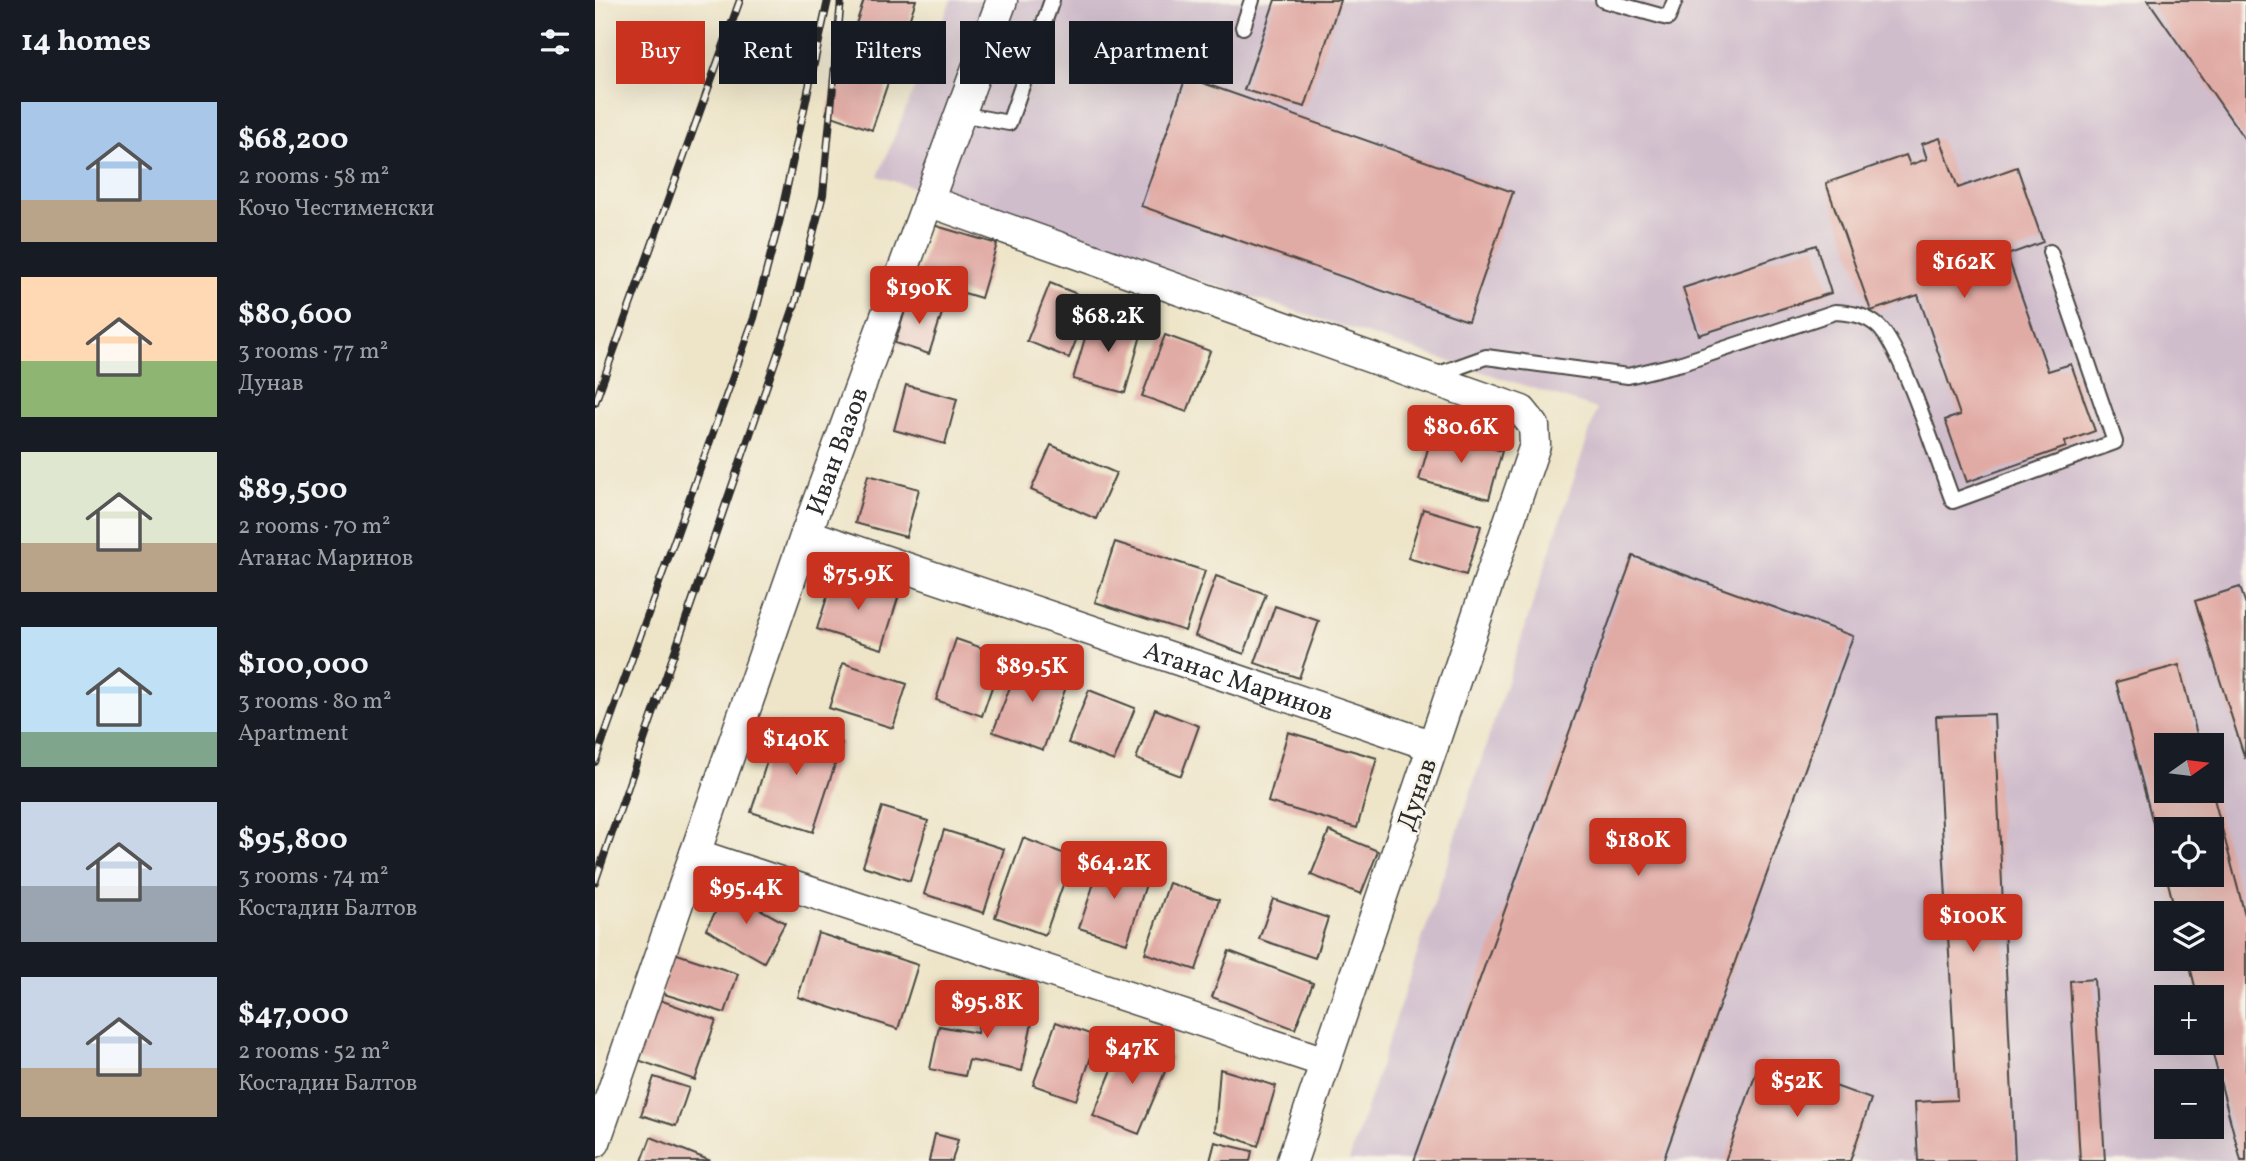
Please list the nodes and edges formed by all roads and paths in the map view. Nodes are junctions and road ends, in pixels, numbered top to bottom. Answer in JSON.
{"nodes":[{"id":1,"x":1002,"y":0,"type":"edge"},
{"id":2,"x":1052,"y":0,"type":"edge"},
{"id":3,"x":1252,"y":0,"type":"edge"},
{"id":4,"x":1603,"y":0,"type":"edge"},
{"id":5,"x":1675,"y":0,"type":"edge"},
{"id":6,"x":1243,"y":27,"type":"dead end"},
{"id":7,"x":960,"y":114,"type":"junction"},
{"id":8,"x":928,"y":201,"type":"junction"},
{"id":9,"x":2050,"y":253,"type":"dead end"},
{"id":10,"x":1425,"y":379,"type":"junction"},
{"id":11,"x":806,"y":534,"type":"junction"},
{"id":12,"x":1433,"y":746,"type":"junction"},
{"id":13,"x":695,"y":854,"type":"junction"},
{"id":14,"x":1325,"y":1062,"type":"junction"},
{"id":15,"x":595,"y":1142,"type":"edge"},
{"id":16,"x":1293,"y":1161,"type":"edge"}],
"edges":[{"from":1,"to":7,"type":"street","name":"Иван Вазов"},
{"from":2,"to":7,"type":"lane"},
{"from":3,"to":6,"type":"lane"},
{"from":4,"to":5,"type":"lane"},
{"from":7,"to":8,"type":"street","name":"Иван Вазов"},
{"from":8,"to":10,"type":"street"},
{"from":8,"to":11,"type":"street","name":"Иван Вазов"},
{"from":9,"to":10,"type":"lane"},
{"from":10,"to":12,"type":"street","name":"Дунав"},
{"from":11,"to":12,"type":"street","name":"Атанас Маринов"},
{"from":11,"to":13,"type":"street","name":"Иван Вазов"},
{"from":12,"to":14,"type":"street","name":"Дунав"},
{"from":13,"to":14,"type":"street"},
{"from":13,"to":15,"type":"street","name":"Иван Вазов"},
{"from":14,"to":16,"type":"street","name":"Дунав"}]}
